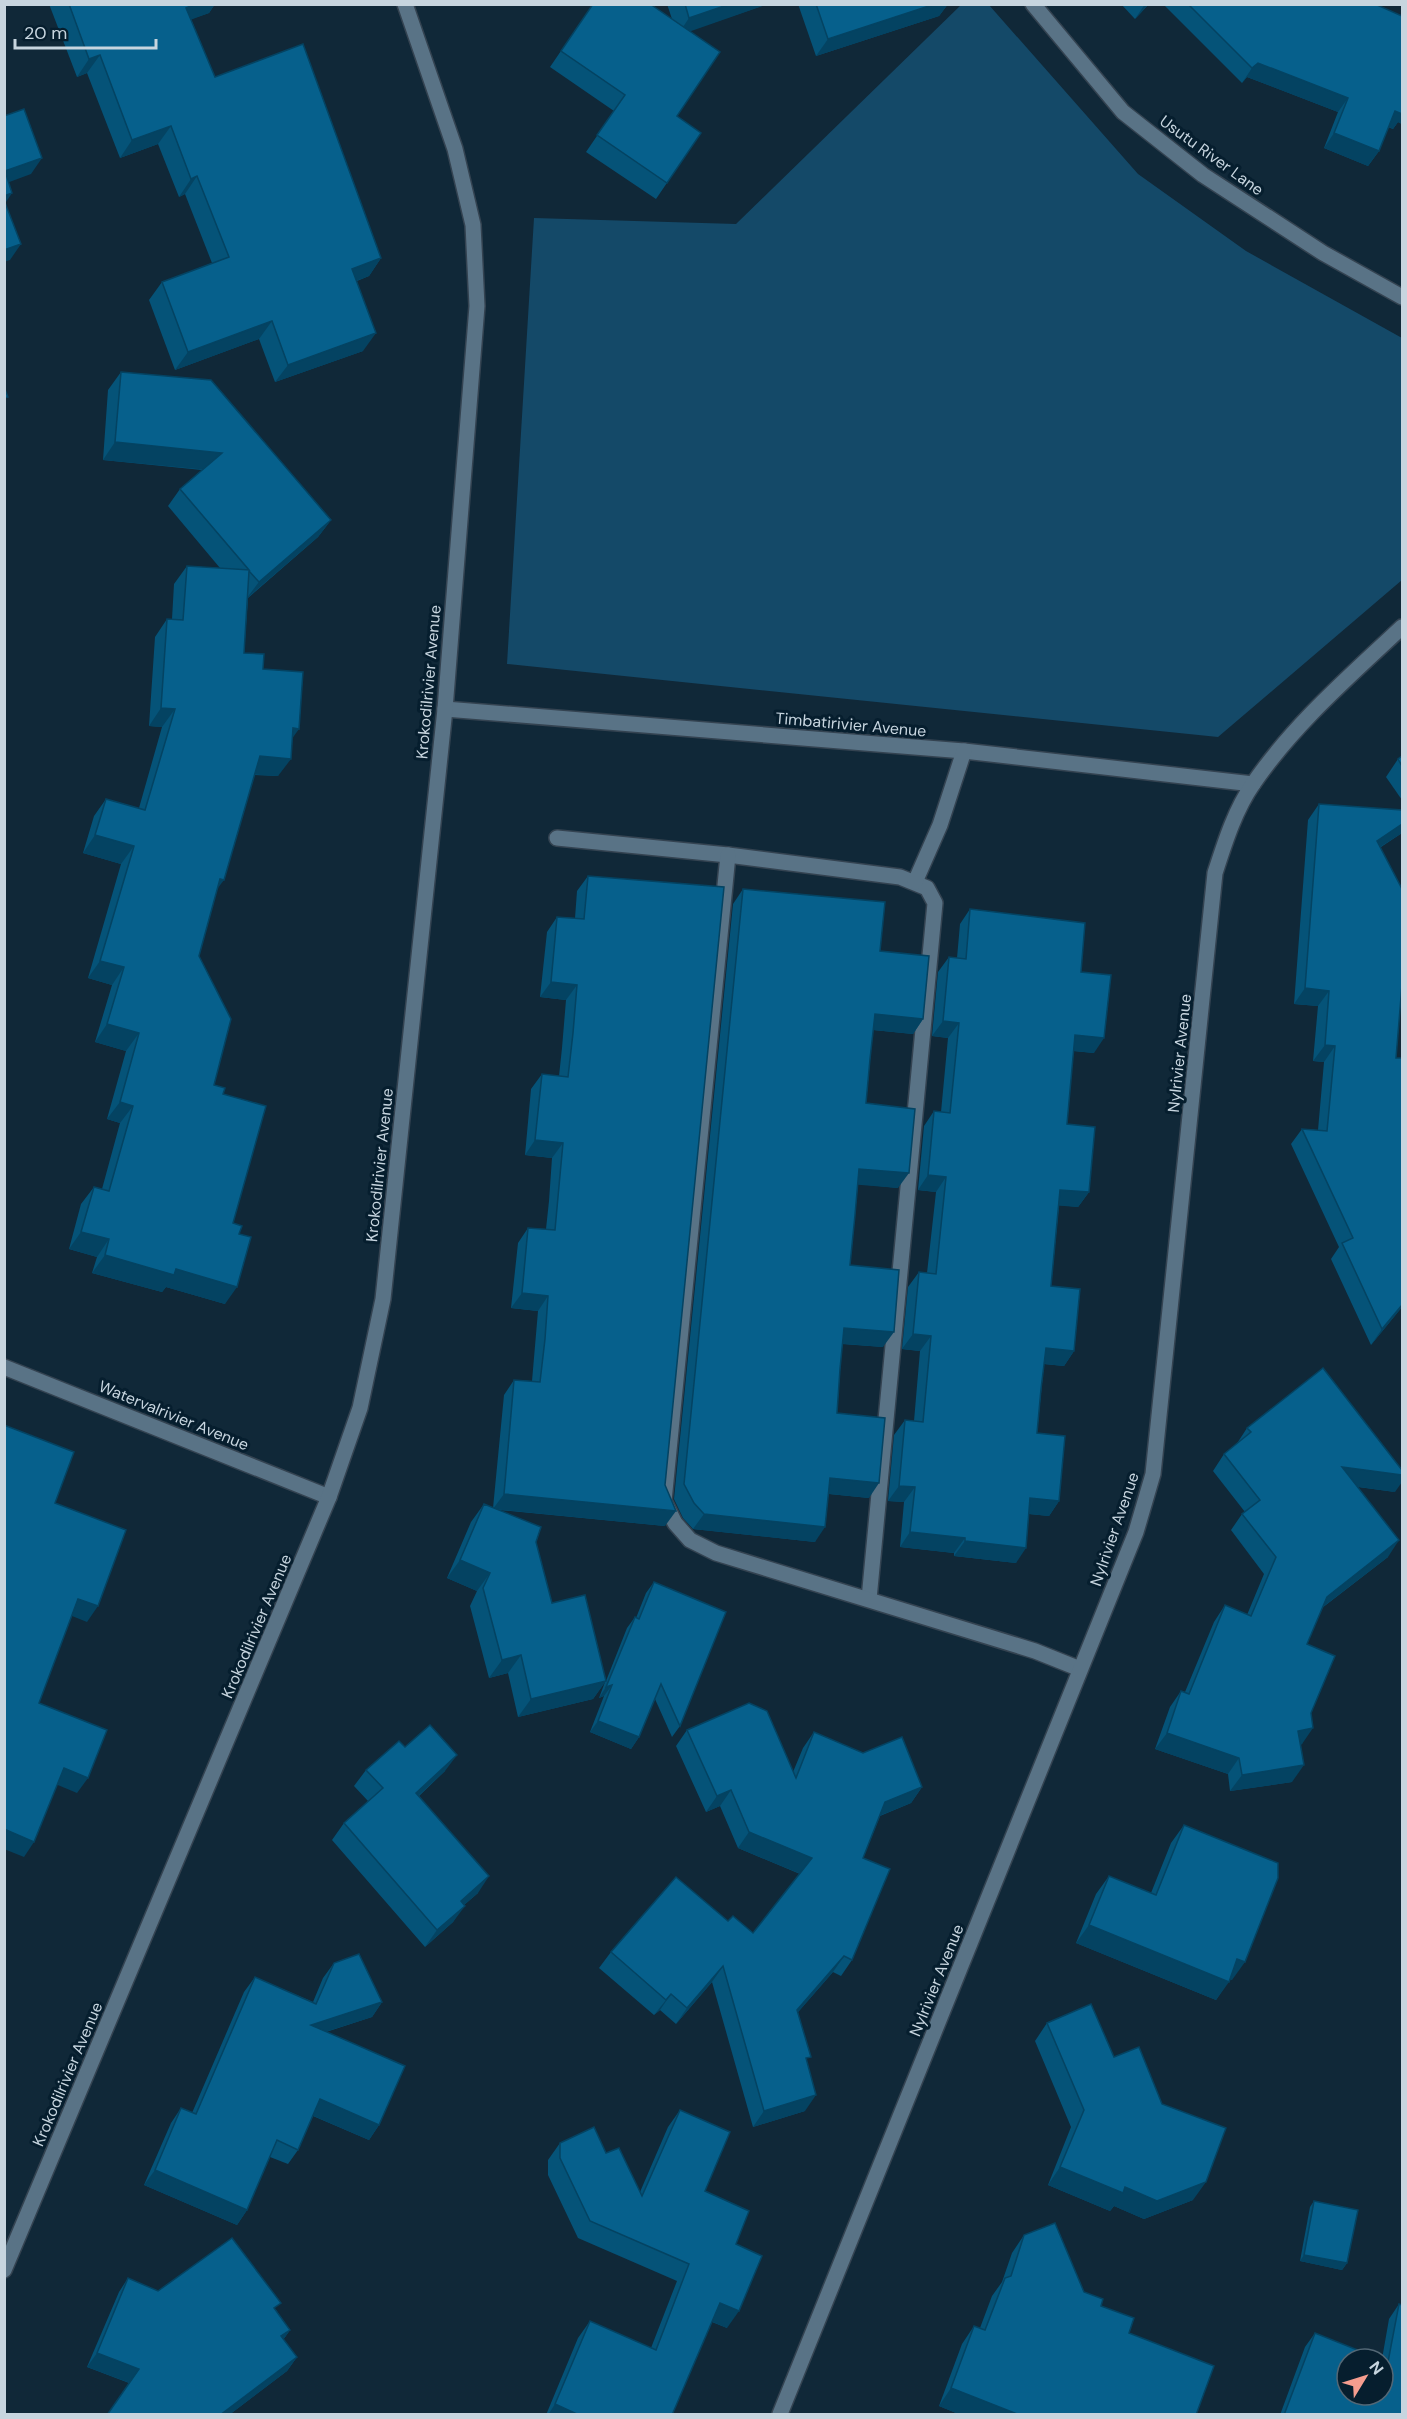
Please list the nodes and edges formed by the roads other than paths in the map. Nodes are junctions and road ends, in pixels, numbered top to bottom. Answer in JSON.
{"nodes":[{"id":1,"x":405,"y":4,"type":"edge"},
{"id":2,"x":1033,"y":4,"type":"edge"},
{"id":3,"x":1402,"y":297,"type":"edge"},
{"id":4,"x":1402,"y":627,"type":"edge"},
{"id":5,"x":444,"y":710,"type":"junction"},
{"id":6,"x":964,"y":751,"type":"junction"},
{"id":7,"x":1253,"y":784,"type":"junction"},
{"id":8,"x":556,"y":838,"type":"dead end"},
{"id":9,"x":728,"y":855,"type":"junction"},
{"id":10,"x":915,"y":882,"type":"junction"},
{"id":11,"x":4,"y":1367,"type":"edge"},
{"id":12,"x":330,"y":1497,"type":"junction"},
{"id":13,"x":869,"y":1599,"type":"junction"},
{"id":14,"x":1080,"y":1669,"type":"junction"},
{"id":15,"x":4,"y":2270,"type":"edge"},
{"id":16,"x":780,"y":2415,"type":"edge"}],
"edges":[{"from":1,"to":5,"type":"street","name":"Krokodilrivier Avenue"},
{"from":2,"to":3,"type":"street","name":"Usutu River Lane"},
{"from":4,"to":7,"type":"street","name":"Nylrivier Avenue"},
{"from":5,"to":6,"type":"street","name":"Timbatirivier Avenue"},
{"from":5,"to":12,"type":"street","name":"Krokodilrivier Avenue"},
{"from":6,"to":7,"type":"street","name":"Timbatirivier Avenue"},
{"from":6,"to":10,"type":"street"},
{"from":7,"to":14,"type":"street","name":"Nylrivier Avenue"},
{"from":8,"to":9,"type":"street"},
{"from":9,"to":10,"type":"street"},
{"from":9,"to":13,"type":"street"},
{"from":10,"to":13,"type":"street"},
{"from":11,"to":12,"type":"street","name":"Watervalrivier Avenue"},
{"from":12,"to":15,"type":"street","name":"Krokodilrivier Avenue"},
{"from":13,"to":14,"type":"street"},
{"from":14,"to":16,"type":"street","name":"Nylrivier Avenue"}]}
